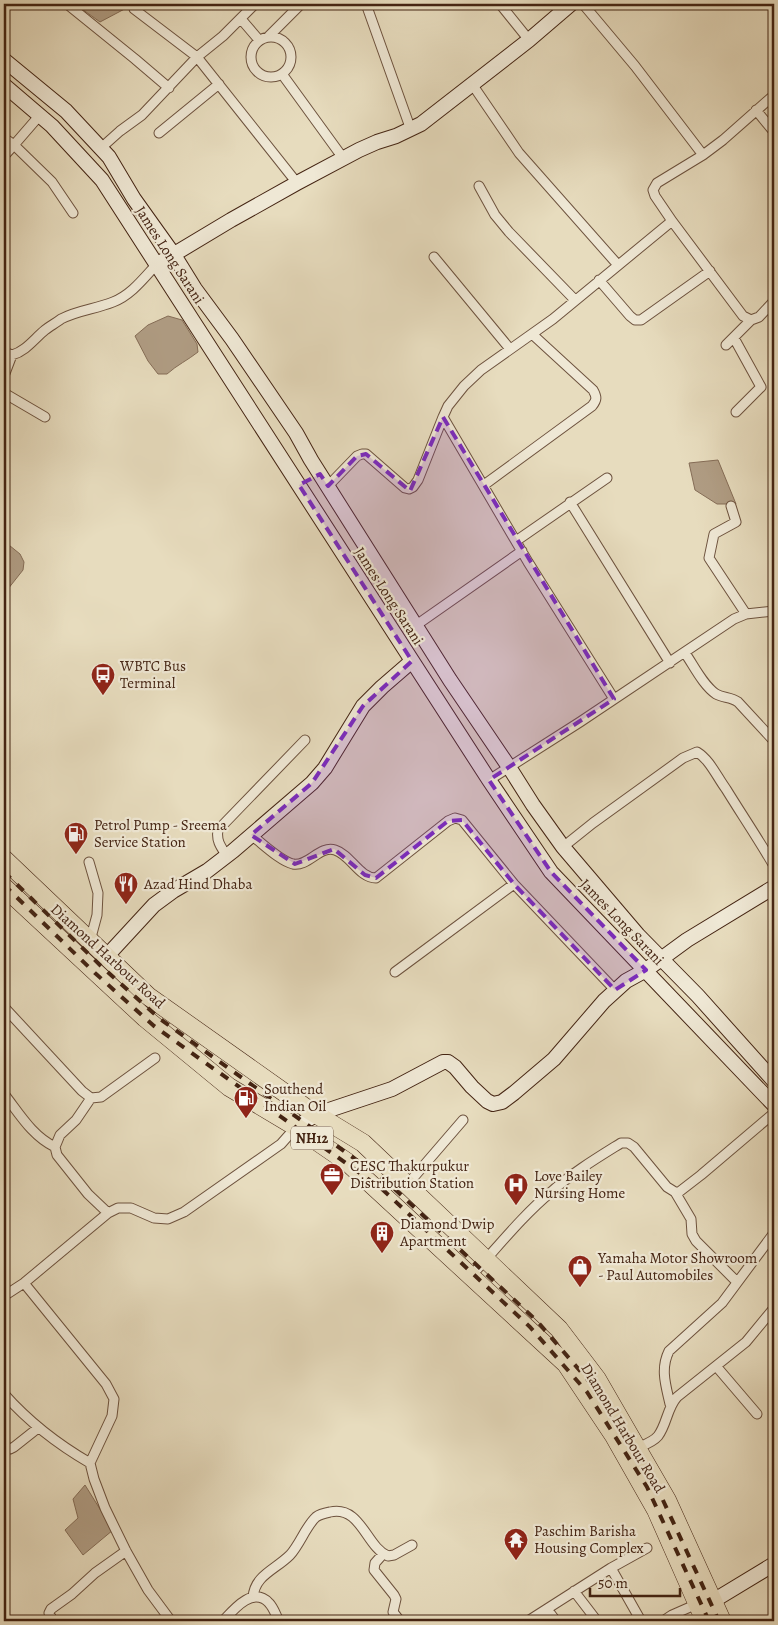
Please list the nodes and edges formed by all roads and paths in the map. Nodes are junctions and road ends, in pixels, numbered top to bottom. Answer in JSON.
{"nodes":[{"id":1,"x":67,"y":4,"type":"edge"},
{"id":2,"x":256,"y":4,"type":"edge"},
{"id":3,"x":301,"y":4,"type":"edge"},
{"id":4,"x":366,"y":4,"type":"edge"},
{"id":5,"x":500,"y":4,"type":"edge"},
{"id":6,"x":571,"y":4,"type":"edge"},
{"id":7,"x":582,"y":4,"type":"edge"},
{"id":8,"x":134,"y":9,"type":"dead end"},
{"id":9,"x":241,"y":19,"type":"junction"},
{"id":10,"x":269,"y":36,"type":"junction"},
{"id":11,"x":259,"y":40,"type":"junction"},
{"id":12,"x":529,"y":40,"type":"junction"},
{"id":13,"x":197,"y":57,"type":"junction"},
{"id":14,"x":4,"y":60,"type":"edge"},
{"id":15,"x":282,"y":74,"type":"junction"},
{"id":16,"x":219,"y":84,"type":"junction"},
{"id":17,"x":472,"y":84,"type":"junction"},
{"id":18,"x":4,"y":85,"type":"edge"},
{"id":19,"x":169,"y":88,"type":"junction"},
{"id":20,"x":774,"y":96,"type":"edge"},
{"id":21,"x":756,"y":110,"type":"junction"},
{"id":22,"x":40,"y":116,"type":"junction"},
{"id":23,"x":411,"y":130,"type":"junction"},
{"id":24,"x":774,"y":132,"type":"edge"},
{"id":25,"x":159,"y":133,"type":"dead end"},
{"id":26,"x":4,"y":138,"type":"edge"},
{"id":27,"x":14,"y":145,"type":"junction"},
{"id":28,"x":101,"y":148,"type":"junction"},
{"id":29,"x":703,"y":155,"type":"junction"},
{"id":30,"x":4,"y":156,"type":"edge"},
{"id":31,"x":343,"y":158,"type":"junction"},
{"id":32,"x":297,"y":183,"type":"junction"},
{"id":33,"x":479,"y":186,"type":"dead end"},
{"id":34,"x":73,"y":212,"type":"dead end"},
{"id":35,"x":672,"y":220,"type":"junction"},
{"id":36,"x":174,"y":255,"type":"junction"},
{"id":37,"x":434,"y":257,"type":"dead end"},
{"id":38,"x":156,"y":264,"type":"junction"},
{"id":39,"x":618,"y":265,"type":"junction"},
{"id":40,"x":710,"y":271,"type":"junction"},
{"id":41,"x":599,"y":280,"type":"junction"},
{"id":42,"x":574,"y":299,"type":"junction"},
{"id":43,"x":774,"y":301,"type":"edge"},
{"id":44,"x":751,"y":320,"type":"junction"},
{"id":45,"x":532,"y":334,"type":"junction"},
{"id":46,"x":734,"y":338,"type":"junction"},
{"id":47,"x":726,"y":345,"type":"dead end"},
{"id":48,"x":510,"y":349,"type":"junction"},
{"id":49,"x":8,"y":354,"type":"edge"},
{"id":50,"x":4,"y":376,"type":"edge"},
{"id":51,"x":4,"y":393,"type":"edge"},
{"id":52,"x":736,"y":412,"type":"dead end"},
{"id":53,"x":45,"y":417,"type":"dead end"},
{"id":54,"x":443,"y":417,"type":"junction"},
{"id":55,"x":607,"y":478,"type":"dead end"},
{"id":56,"x":324,"y":480,"type":"junction"},
{"id":57,"x":299,"y":485,"type":"junction"},
{"id":58,"x":484,"y":485,"type":"junction"},
{"id":59,"x":570,"y":502,"type":"junction"},
{"id":60,"x":731,"y":506,"type":"dead end"},
{"id":61,"x":516,"y":541,"type":"junction"},
{"id":62,"x":522,"y":551,"type":"junction"},
{"id":63,"x":774,"y":611,"type":"edge"},
{"id":64,"x":746,"y":614,"type":"junction"},
{"id":65,"x":415,"y":626,"type":"junction"},
{"id":66,"x":685,"y":653,"type":"junction"},
{"id":67,"x":412,"y":661,"type":"junction"},
{"id":68,"x":670,"y":662,"type":"junction"},
{"id":69,"x":614,"y":700,"type":"junction"},
{"id":70,"x":305,"y":740,"type":"dead end"},
{"id":71,"x":774,"y":741,"type":"edge"},
{"id":72,"x":510,"y":767,"type":"junction"},
{"id":73,"x":489,"y":780,"type":"junction"},
{"id":74,"x":251,"y":835,"type":"junction"},
{"id":75,"x":563,"y":847,"type":"junction"},
{"id":76,"x":228,"y":856,"type":"junction"},
{"id":77,"x":4,"y":859,"type":"edge"},
{"id":78,"x":89,"y":862,"type":"dead end"},
{"id":79,"x":774,"y":866,"type":"edge"},
{"id":80,"x":514,"y":884,"type":"junction"},
{"id":81,"x":4,"y":887,"type":"edge"},
{"id":82,"x":774,"y":887,"type":"edge"},
{"id":83,"x":90,"y":941,"type":"junction"},
{"id":84,"x":106,"y":957,"type":"junction"},
{"id":85,"x":662,"y":958,"type":"junction"},
{"id":86,"x":646,"y":970,"type":"junction"},
{"id":87,"x":395,"y":972,"type":"dead end"},
{"id":88,"x":615,"y":990,"type":"junction"},
{"id":89,"x":4,"y":1007,"type":"edge"},
{"id":90,"x":155,"y":1058,"type":"dead end"},
{"id":91,"x":774,"y":1082,"type":"edge"},
{"id":92,"x":4,"y":1094,"type":"edge"},
{"id":93,"x":91,"y":1098,"type":"junction"},
{"id":94,"x":774,"y":1105,"type":"edge"},
{"id":95,"x":774,"y":1113,"type":"edge"},
{"id":96,"x":317,"y":1114,"type":"junction"},
{"id":97,"x":463,"y":1120,"type":"dead end"},
{"id":98,"x":296,"y":1127,"type":"junction"},
{"id":99,"x":55,"y":1147,"type":"junction"},
{"id":100,"x":407,"y":1185,"type":"junction"},
{"id":101,"x":675,"y":1192,"type":"junction"},
{"id":102,"x":108,"y":1213,"type":"junction"},
{"id":103,"x":774,"y":1233,"type":"edge"},
{"id":104,"x":486,"y":1260,"type":"junction"},
{"id":105,"x":471,"y":1276,"type":"junction"},
{"id":106,"x":737,"y":1282,"type":"junction"},
{"id":107,"x":24,"y":1283,"type":"junction"},
{"id":108,"x":4,"y":1296,"type":"edge"},
{"id":109,"x":774,"y":1308,"type":"edge"},
{"id":110,"x":716,"y":1366,"type":"junction"},
{"id":111,"x":4,"y":1394,"type":"edge"},
{"id":112,"x":670,"y":1404,"type":"junction"},
{"id":113,"x":757,"y":1414,"type":"dead end"},
{"id":114,"x":38,"y":1428,"type":"junction"},
{"id":115,"x":4,"y":1447,"type":"edge"},
{"id":116,"x":637,"y":1448,"type":"junction"},
{"id":117,"x":90,"y":1463,"type":"junction"},
{"id":118,"x":412,"y":1545,"type":"dead end"},
{"id":119,"x":647,"y":1548,"type":"dead end"},
{"id":120,"x":126,"y":1551,"type":"junction"},
{"id":121,"x":383,"y":1554,"type":"junction"},
{"id":122,"x":774,"y":1564,"type":"edge"},
{"id":123,"x":611,"y":1568,"type":"junction"},
{"id":124,"x":574,"y":1591,"type":"junction"},
{"id":125,"x":253,"y":1597,"type":"junction"},
{"id":126,"x":705,"y":1602,"type":"junction"},
{"id":127,"x":547,"y":1609,"type":"junction"},
{"id":128,"x":53,"y":1621,"type":"edge"},
{"id":129,"x":171,"y":1621,"type":"edge"},
{"id":130,"x":223,"y":1621,"type":"edge"},
{"id":131,"x":279,"y":1621,"type":"edge"},
{"id":132,"x":400,"y":1621,"type":"edge"},
{"id":133,"x":528,"y":1621,"type":"edge"},
{"id":134,"x":556,"y":1621,"type":"edge"},
{"id":135,"x":597,"y":1621,"type":"edge"},
{"id":136,"x":641,"y":1621,"type":"edge"},
{"id":137,"x":663,"y":1621,"type":"edge"},
{"id":138,"x":704,"y":1621,"type":"edge"},
{"id":139,"x":722,"y":1621,"type":"edge"}],
"edges":[{"from":1,"to":19,"type":"street"},
{"from":2,"to":9,"type":"street"},
{"from":3,"to":10,"type":"street"},
{"from":4,"to":23,"type":"street"},
{"from":5,"to":12,"type":"street"},
{"from":6,"to":12,"type":"main road"},
{"from":7,"to":29,"type":"street"},
{"from":8,"to":13,"type":"street"},
{"from":9,"to":11,"type":"street"},
{"from":9,"to":13,"type":"street"},
{"from":10,"to":11,"type":"street"},
{"from":10,"to":15,"type":"street"},
{"from":11,"to":15,"type":"street"},
{"from":12,"to":17,"type":"main road"},
{"from":13,"to":16,"type":"street"},
{"from":13,"to":19,"type":"street"},
{"from":14,"to":28,"type":"main road"},
{"from":15,"to":31,"type":"street"},
{"from":16,"to":25,"type":"street"},
{"from":16,"to":32,"type":"street"},
{"from":17,"to":23,"type":"main road"},
{"from":17,"to":39,"type":"street"},
{"from":18,"to":22,"type":"main road","name":"James Long Sarani"},
{"from":19,"to":28,"type":"street"},
{"from":20,"to":21,"type":"street"},
{"from":21,"to":24,"type":"street"},
{"from":21,"to":29,"type":"street"},
{"from":22,"to":27,"type":"street"},
{"from":22,"to":38,"type":"main road","name":"James Long Sarani"},
{"from":23,"to":31,"type":"main road"},
{"from":26,"to":27,"type":"street"},
{"from":27,"to":30,"type":"street"},
{"from":27,"to":34,"type":"street"},
{"from":28,"to":36,"type":"main road"},
{"from":29,"to":35,"type":"street"},
{"from":31,"to":32,"type":"main road"},
{"from":32,"to":36,"type":"main road"},
{"from":33,"to":42,"type":"street"},
{"from":35,"to":39,"type":"street"},
{"from":35,"to":40,"type":"street"},
{"from":36,"to":38,"type":"main road"},
{"from":36,"to":56,"type":"main road"},
{"from":37,"to":48,"type":"street"},
{"from":38,"to":49,"type":"street"},
{"from":38,"to":57,"type":"main road","name":"James Long Sarani"},
{"from":39,"to":41,"type":"street"},
{"from":40,"to":41,"type":"street"},
{"from":40,"to":44,"type":"street"},
{"from":41,"to":42,"type":"street"},
{"from":42,"to":45,"type":"street"},
{"from":43,"to":44,"type":"street"},
{"from":44,"to":46,"type":"street"},
{"from":45,"to":48,"type":"street"},
{"from":45,"to":58,"type":"street"},
{"from":46,"to":47,"type":"street"},
{"from":46,"to":52,"type":"street"},
{"from":48,"to":54,"type":"street"},
{"from":49,"to":50,"type":"street"},
{"from":51,"to":53,"type":"street"},
{"from":54,"to":56,"type":"street"},
{"from":54,"to":58,"type":"street"},
{"from":55,"to":59,"type":"street"},
{"from":56,"to":57,"type":"main road"},
{"from":56,"to":65,"type":"main road"},
{"from":57,"to":67,"type":"main road","name":"James Long Sarani"},
{"from":58,"to":61,"type":"street"},
{"from":59,"to":61,"type":"street"},
{"from":59,"to":68,"type":"street"},
{"from":60,"to":64,"type":"street"},
{"from":61,"to":62,"type":"street"},
{"from":62,"to":65,"type":"street"},
{"from":62,"to":69,"type":"street"},
{"from":63,"to":64,"type":"street"},
{"from":64,"to":66,"type":"street"},
{"from":65,"to":72,"type":"main road"},
{"from":66,"to":68,"type":"street"},
{"from":66,"to":71,"type":"street"},
{"from":67,"to":73,"type":"main road","name":"James Long Sarani"},
{"from":67,"to":74,"type":"main road"},
{"from":68,"to":69,"type":"street"},
{"from":69,"to":72,"type":"street"},
{"from":70,"to":76,"type":"street"},
{"from":72,"to":73,"type":"street"},
{"from":72,"to":75,"type":"main road"},
{"from":73,"to":86,"type":"main road","name":"James Long Sarani"},
{"from":74,"to":76,"type":"main road"},
{"from":74,"to":80,"type":"street"},
{"from":75,"to":79,"type":"street"},
{"from":75,"to":85,"type":"main road"},
{"from":76,"to":84,"type":"main road"},
{"from":77,"to":83,"type":"highway","name":"Diamond Harbour Road","number":"NH12"},
{"from":78,"to":83,"type":"street"},
{"from":80,"to":87,"type":"street"},
{"from":80,"to":88,"type":"street"},
{"from":81,"to":98,"type":"highway","name":"Diamond Harbour Road","number":"NH12"},
{"from":82,"to":85,"type":"main road"},
{"from":83,"to":84,"type":"highway","name":"Diamond Harbour Road","number":"NH12"},
{"from":84,"to":96,"type":"highway","name":"Diamond Harbour Road","number":"NH12"},
{"from":85,"to":86,"type":"main road"},
{"from":85,"to":91,"type":"main road"},
{"from":86,"to":88,"type":"main road"},
{"from":86,"to":94,"type":"main road","name":"James Long Sarani"},
{"from":88,"to":96,"type":"main road"},
{"from":89,"to":93,"type":"street"},
{"from":90,"to":93,"type":"street"},
{"from":92,"to":99,"type":"street"},
{"from":93,"to":99,"type":"street"},
{"from":95,"to":101,"type":"street"},
{"from":96,"to":98,"type":"main road"},
{"from":96,"to":100,"type":"highway","name":"Diamond Harbour Road","number":"NH12"},
{"from":97,"to":100,"type":"street"},
{"from":98,"to":102,"type":"street"},
{"from":98,"to":105,"type":"highway","name":"Diamond Harbour Road","number":"NH12"},
{"from":99,"to":102,"type":"street"},
{"from":100,"to":104,"type":"highway","name":"Diamond Harbour Road","number":"NH12"},
{"from":101,"to":104,"type":"street"},
{"from":101,"to":106,"type":"street"},
{"from":102,"to":107,"type":"street"},
{"from":103,"to":106,"type":"street"},
{"from":104,"to":105,"type":"street"},
{"from":104,"to":116,"type":"highway","name":"Diamond Harbour Road","number":"NH12"},
{"from":105,"to":126,"type":"highway","name":"Diamond Harbour Road","number":"NH12"},
{"from":106,"to":112,"type":"street"},
{"from":107,"to":108,"type":"street"},
{"from":107,"to":117,"type":"street"},
{"from":109,"to":110,"type":"street"},
{"from":110,"to":112,"type":"street"},
{"from":110,"to":113,"type":"street"},
{"from":111,"to":114,"type":"street"},
{"from":112,"to":116,"type":"street"},
{"from":114,"to":115,"type":"street"},
{"from":114,"to":117,"type":"street"},
{"from":116,"to":126,"type":"highway","name":"Diamond Harbour Road","number":"NH12"},
{"from":117,"to":120,"type":"street"},
{"from":118,"to":121,"type":"street"},
{"from":119,"to":123,"type":"street"},
{"from":120,"to":128,"type":"street"},
{"from":120,"to":129,"type":"street"},
{"from":121,"to":125,"type":"street"},
{"from":121,"to":132,"type":"street"},
{"from":122,"to":126,"type":"main road"},
{"from":123,"to":124,"type":"street"},
{"from":123,"to":136,"type":"street"},
{"from":124,"to":127,"type":"street"},
{"from":124,"to":135,"type":"street"},
{"from":125,"to":130,"type":"street"},
{"from":125,"to":131,"type":"street"},
{"from":126,"to":137,"type":"street"},
{"from":126,"to":138,"type":"highway","name":"Diamond Harbour Road","number":"NH12"},
{"from":126,"to":139,"type":"highway","name":"Diamond Harbour Road","number":"NH12"},
{"from":127,"to":133,"type":"street"},
{"from":127,"to":134,"type":"street"}]}
